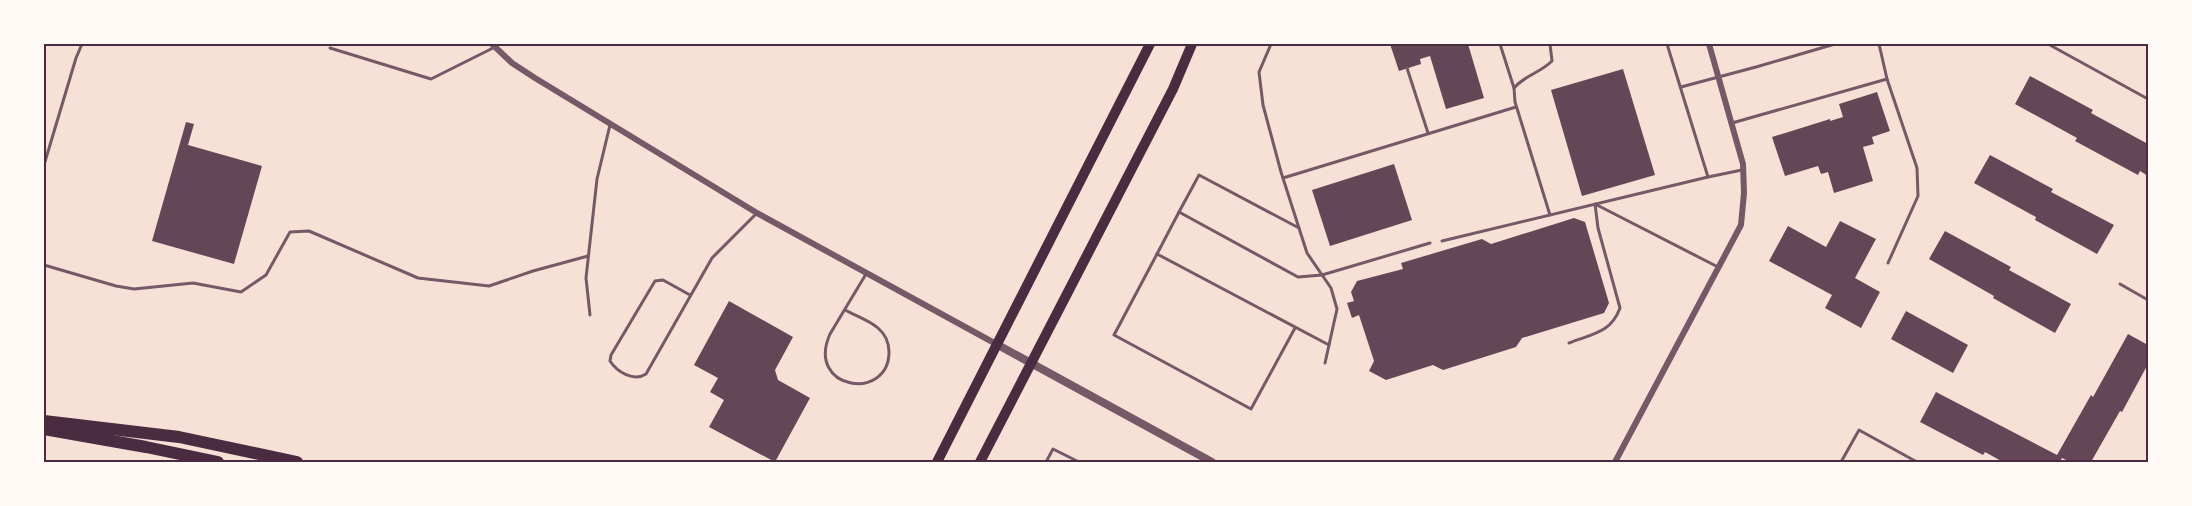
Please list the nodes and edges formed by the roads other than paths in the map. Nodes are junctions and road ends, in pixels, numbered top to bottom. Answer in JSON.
{"nodes":[{"id":1,"x":82,"y":44,"type":"edge"},
{"id":2,"x":1150,"y":44,"type":"edge"},
{"id":3,"x":1192,"y":44,"type":"edge"},
{"id":4,"x":1271,"y":44,"type":"edge"},
{"id":5,"x":1500,"y":44,"type":"edge"},
{"id":6,"x":1550,"y":44,"type":"edge"},
{"id":7,"x":1667,"y":44,"type":"edge"},
{"id":8,"x":1709,"y":44,"type":"edge"},
{"id":9,"x":1835,"y":44,"type":"edge"},
{"id":10,"x":1879,"y":44,"type":"edge"},
{"id":11,"x":2048,"y":44,"type":"edge"},
{"id":12,"x":493,"y":45,"type":"edge"},
{"id":13,"x":330,"y":48,"type":"dead end"},
{"id":14,"x":1407,"y":68,"type":"dead end"},
{"id":15,"x":1718,"y":76,"type":"junction"},
{"id":16,"x":1887,"y":79,"type":"junction"},
{"id":17,"x":1681,"y":87,"type":"junction"},
{"id":18,"x":1514,"y":88,"type":"junction"},
{"id":19,"x":2148,"y":99,"type":"edge"},
{"id":20,"x":1516,"y":106,"type":"junction"},
{"id":21,"x":1732,"y":123,"type":"junction"},
{"id":22,"x":610,"y":124,"type":"junction"},
{"id":23,"x":1428,"y":134,"type":"junction"},
{"id":24,"x":44,"y":165,"type":"edge"},
{"id":25,"x":1743,"y":170,"type":"junction"},
{"id":26,"x":1708,"y":177,"type":"junction"},
{"id":27,"x":1282,"y":178,"type":"junction"},
{"id":28,"x":1595,"y":204,"type":"junction"},
{"id":29,"x":1179,"y":212,"type":"junction"},
{"id":30,"x":757,"y":213,"type":"junction"},
{"id":31,"x":1550,"y":215,"type":"junction"},
{"id":32,"x":1299,"y":228,"type":"junction"},
{"id":33,"x":1442,"y":241,"type":"dead end"},
{"id":34,"x":1430,"y":243,"type":"dead end"},
{"id":35,"x":1157,"y":254,"type":"junction"},
{"id":36,"x":588,"y":256,"type":"junction"},
{"id":37,"x":1888,"y":262,"type":"dead end"},
{"id":38,"x":44,"y":265,"type":"edge"},
{"id":39,"x":1718,"y":267,"type":"junction"},
{"id":40,"x":866,"y":273,"type":"junction"},
{"id":41,"x":1322,"y":275,"type":"junction"},
{"id":42,"x":2120,"y":284,"type":"dead end"},
{"id":43,"x":690,"y":295,"type":"junction"},
{"id":44,"x":2148,"y":300,"type":"edge"},
{"id":45,"x":845,"y":310,"type":"junction"},
{"id":46,"x":590,"y":315,"type":"dead end"},
{"id":47,"x":1295,"y":327,"type":"junction"},
{"id":48,"x":1569,"y":343,"type":"dead end"},
{"id":49,"x":998,"y":345,"type":"junction"},
{"id":50,"x":1329,"y":345,"type":"junction"},
{"id":51,"x":1325,"y":363,"type":"dead end"},
{"id":52,"x":1031,"y":364,"type":"junction"},
{"id":53,"x":44,"y":421,"type":"edge"},
{"id":54,"x":44,"y":429,"type":"edge"},
{"id":55,"x":219,"y":462,"type":"edge"},
{"id":56,"x":297,"y":462,"type":"edge"},
{"id":57,"x":937,"y":462,"type":"edge"},
{"id":58,"x":980,"y":462,"type":"edge"},
{"id":59,"x":1046,"y":462,"type":"edge"},
{"id":60,"x":1078,"y":462,"type":"edge"},
{"id":61,"x":1212,"y":462,"type":"edge"},
{"id":62,"x":1615,"y":462,"type":"edge"},
{"id":63,"x":1841,"y":462,"type":"edge"},
{"id":64,"x":1917,"y":462,"type":"edge"}],
"edges":[{"from":1,"to":24,"type":"lane"},
{"from":2,"to":49,"type":"main road"},
{"from":3,"to":52,"type":"main road"},
{"from":4,"to":27,"type":"lane"},
{"from":5,"to":18,"type":"lane"},
{"from":6,"to":18,"type":"lane"},
{"from":7,"to":17,"type":"lane"},
{"from":8,"to":15,"type":"street"},
{"from":9,"to":15,"type":"lane"},
{"from":10,"to":16,"type":"lane"},
{"from":11,"to":19,"type":"lane"},
{"from":12,"to":13,"type":"lane"},
{"from":12,"to":22,"type":"street"},
{"from":14,"to":23,"type":"lane"},
{"from":15,"to":17,"type":"lane"},
{"from":15,"to":21,"type":"street"},
{"from":16,"to":21,"type":"lane"},
{"from":16,"to":37,"type":"lane"},
{"from":17,"to":26,"type":"lane"},
{"from":18,"to":20,"type":"lane"},
{"from":20,"to":23,"type":"lane"},
{"from":20,"to":31,"type":"lane"},
{"from":21,"to":25,"type":"street"},
{"from":22,"to":30,"type":"street"},
{"from":22,"to":36,"type":"lane"},
{"from":23,"to":27,"type":"lane"},
{"from":25,"to":26,"type":"lane"},
{"from":25,"to":39,"type":"street"},
{"from":26,"to":28,"type":"lane"},
{"from":27,"to":32,"type":"lane"},
{"from":28,"to":31,"type":"lane"},
{"from":28,"to":39,"type":"lane"},
{"from":28,"to":48,"type":"lane"},
{"from":29,"to":32,"type":"lane"},
{"from":29,"to":35,"type":"lane"},
{"from":29,"to":41,"type":"lane"},
{"from":30,"to":40,"type":"street"},
{"from":30,"to":43,"type":"lane"},
{"from":31,"to":33,"type":"lane"},
{"from":32,"to":41,"type":"lane"},
{"from":34,"to":41,"type":"lane"},
{"from":35,"to":47,"type":"lane"},
{"from":35,"to":47,"type":"lane"},
{"from":36,"to":38,"type":"lane"},
{"from":36,"to":46,"type":"lane"},
{"from":39,"to":62,"type":"street"},
{"from":40,"to":45,"type":"lane"},
{"from":40,"to":49,"type":"street"},
{"from":41,"to":50,"type":"lane"},
{"from":42,"to":44,"type":"lane"},
{"from":43,"to":43,"type":"lane"},
{"from":45,"to":45,"type":"lane"},
{"from":47,"to":50,"type":"lane"},
{"from":49,"to":52,"type":"street"},
{"from":49,"to":57,"type":"main road"},
{"from":50,"to":51,"type":"lane"},
{"from":52,"to":58,"type":"main road"},
{"from":52,"to":61,"type":"street"},
{"from":53,"to":56,"type":"highway"},
{"from":54,"to":55,"type":"highway"},
{"from":59,"to":60,"type":"lane"},
{"from":63,"to":64,"type":"lane"}]}
